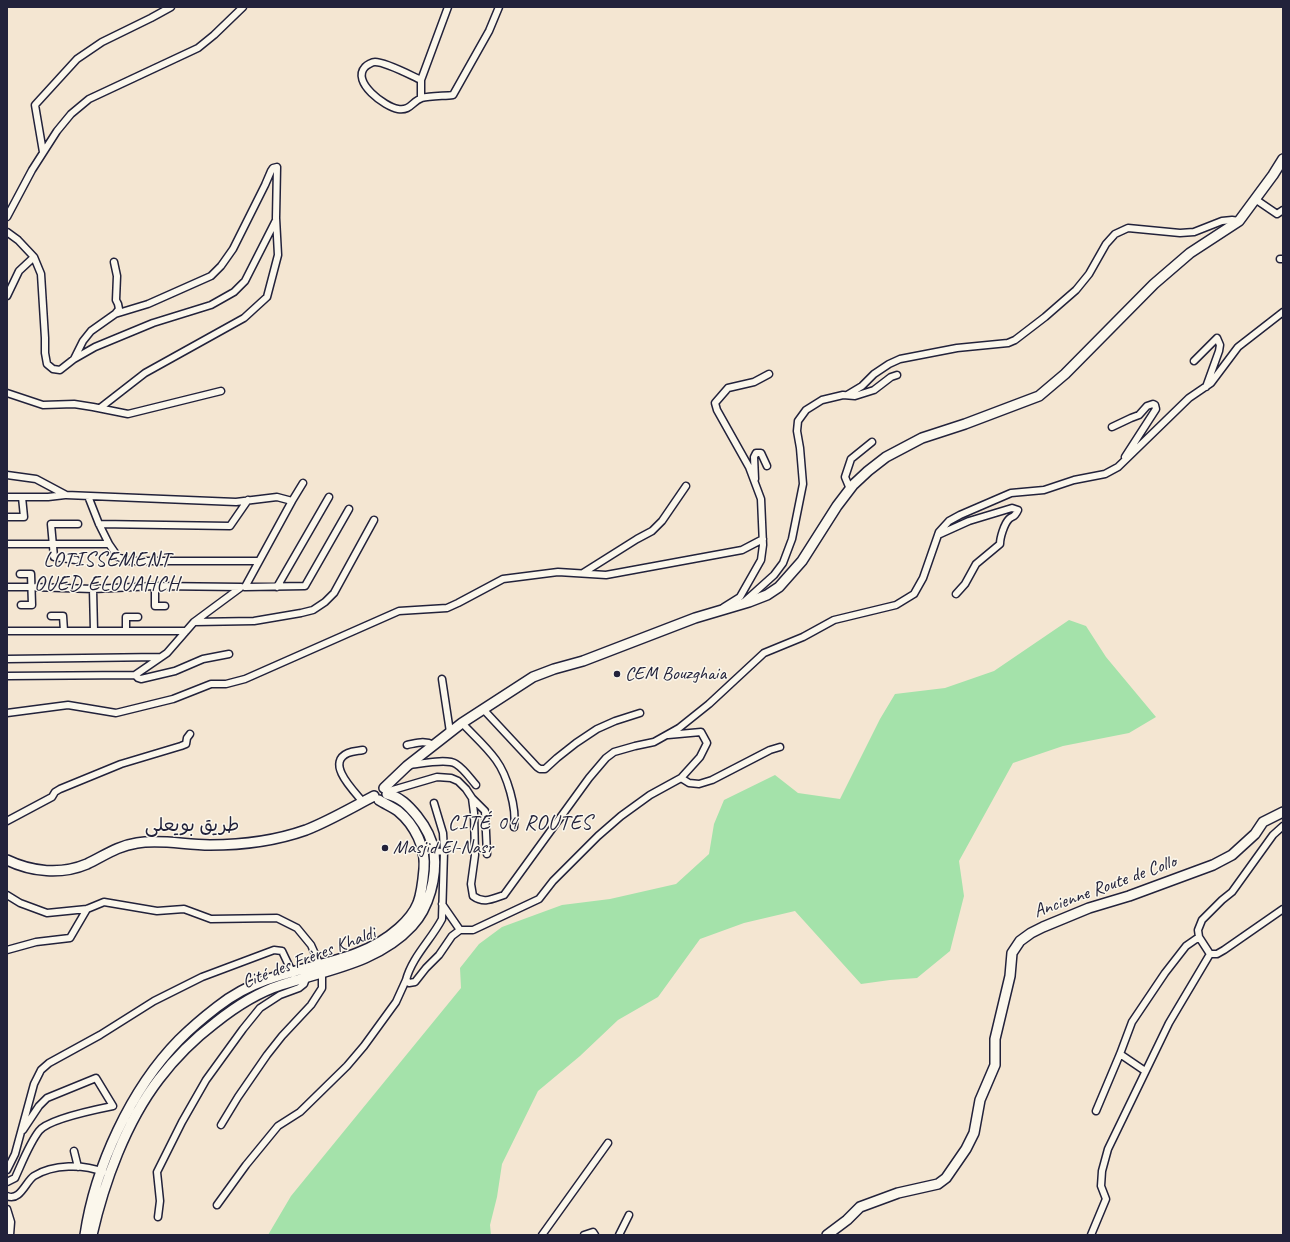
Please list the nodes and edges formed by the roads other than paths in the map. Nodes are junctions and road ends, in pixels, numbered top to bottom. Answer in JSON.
{"nodes":[{"id":1,"x":171,"y":7,"type":"edge"},
{"id":2,"x":243,"y":7,"type":"edge"},
{"id":3,"x":448,"y":7,"type":"edge"},
{"id":4,"x":499,"y":7,"type":"edge"},
{"id":5,"x":421,"y":80,"type":"junction"},
{"id":6,"x":421,"y":98,"type":"junction"},
{"id":7,"x":43,"y":152,"type":"junction"},
{"id":8,"x":1283,"y":160,"type":"edge"},
{"id":9,"x":1255,"y":199,"type":"junction"},
{"id":10,"x":1283,"y":210,"type":"edge"},
{"id":11,"x":7,"y":217,"type":"edge"},
{"id":12,"x":276,"y":218,"type":"junction"},
{"id":13,"x":1239,"y":221,"type":"junction"},
{"id":14,"x":7,"y":232,"type":"edge"},
{"id":15,"x":34,"y":257,"type":"junction"},
{"id":16,"x":114,"y":262,"type":"dead end"},
{"id":17,"x":7,"y":296,"type":"edge"},
{"id":18,"x":1283,"y":312,"type":"edge"},
{"id":19,"x":115,"y":314,"type":"junction"},
{"id":20,"x":74,"y":359,"type":"junction"},
{"id":21,"x":1194,"y":361,"type":"dead end"},
{"id":22,"x":769,"y":374,"type":"dead end"},
{"id":23,"x":897,"y":375,"type":"dead end"},
{"id":24,"x":1206,"y":387,"type":"junction"},
{"id":25,"x":221,"y":391,"type":"dead end"},
{"id":26,"x":7,"y":394,"type":"edge"},
{"id":27,"x":847,"y":395,"type":"junction"},
{"id":28,"x":100,"y":408,"type":"junction"},
{"id":29,"x":1112,"y":427,"type":"dead end"},
{"id":30,"x":872,"y":442,"type":"dead end"},
{"id":31,"x":767,"y":466,"type":"dead end"},
{"id":32,"x":1118,"y":467,"type":"junction"},
{"id":33,"x":7,"y":475,"type":"edge"},
{"id":34,"x":303,"y":483,"type":"dead end"},
{"id":35,"x":755,"y":484,"type":"junction"},
{"id":36,"x":686,"y":486,"type":"dead end"},
{"id":37,"x":850,"y":489,"type":"junction"},
{"id":38,"x":66,"y":495,"type":"junction"},
{"id":39,"x":88,"y":496,"type":"junction"},
{"id":40,"x":7,"y":497,"type":"edge"},
{"id":41,"x":22,"y":497,"type":"junction"},
{"id":42,"x":329,"y":497,"type":"dead end"},
{"id":43,"x":248,"y":500,"type":"junction"},
{"id":44,"x":292,"y":501,"type":"junction"},
{"id":45,"x":349,"y":509,"type":"dead end"},
{"id":46,"x":8,"y":517,"type":"edge"},
{"id":47,"x":374,"y":520,"type":"dead end"},
{"id":48,"x":78,"y":524,"type":"dead end"},
{"id":49,"x":99,"y":524,"type":"junction"},
{"id":50,"x":938,"y":535,"type":"junction"},
{"id":51,"x":763,"y":539,"type":"junction"},
{"id":52,"x":52,"y":543,"type":"junction"},
{"id":53,"x":7,"y":544,"type":"edge"},
{"id":54,"x":109,"y":544,"type":"junction"},
{"id":55,"x":76,"y":560,"type":"dead end"},
{"id":56,"x":259,"y":560,"type":"junction"},
{"id":57,"x":583,"y":573,"type":"junction"},
{"id":58,"x":20,"y":574,"type":"dead end"},
{"id":59,"x":155,"y":586,"type":"junction"},
{"id":60,"x":7,"y":587,"type":"edge"},
{"id":61,"x":32,"y":587,"type":"junction"},
{"id":62,"x":242,"y":587,"type":"junction"},
{"id":63,"x":277,"y":587,"type":"junction"},
{"id":64,"x":93,"y":589,"type":"junction"},
{"id":65,"x":956,"y":594,"type":"dead end"},
{"id":66,"x":741,"y":604,"type":"junction"},
{"id":67,"x":21,"y":606,"type":"dead end"},
{"id":68,"x":165,"y":606,"type":"dead end"},
{"id":69,"x":718,"y":611,"type":"junction"},
{"id":70,"x":50,"y":616,"type":"dead end"},
{"id":71,"x":138,"y":616,"type":"dead end"},
{"id":72,"x":194,"y":622,"type":"junction"},
{"id":73,"x":7,"y":631,"type":"edge"},
{"id":74,"x":64,"y":631,"type":"junction"},
{"id":75,"x":94,"y":631,"type":"junction"},
{"id":76,"x":126,"y":631,"type":"junction"},
{"id":77,"x":186,"y":631,"type":"junction"},
{"id":78,"x":229,"y":654,"type":"dead end"},
{"id":79,"x":161,"y":657,"type":"junction"},
{"id":80,"x":7,"y":659,"type":"edge"},
{"id":81,"x":136,"y":675,"type":"junction"},
{"id":82,"x":7,"y":676,"type":"edge"},
{"id":83,"x":442,"y":679,"type":"dead end"},
{"id":84,"x":483,"y":709,"type":"junction"},
{"id":85,"x":7,"y":714,"type":"edge"},
{"id":86,"x":640,"y":714,"type":"dead end"},
{"id":87,"x":462,"y":723,"type":"junction"},
{"id":88,"x":450,"y":732,"type":"junction"},
{"id":89,"x":190,"y":734,"type":"dead end"},
{"id":90,"x":666,"y":736,"type":"junction"},
{"id":91,"x":434,"y":744,"type":"junction"},
{"id":92,"x":407,"y":746,"type":"dead end"},
{"id":93,"x":780,"y":748,"type":"dead end"},
{"id":94,"x":363,"y":750,"type":"dead end"},
{"id":95,"x":423,"y":752,"type":"junction"},
{"id":96,"x":431,"y":763,"type":"junction"},
{"id":97,"x":407,"y":766,"type":"junction"},
{"id":98,"x":681,"y":778,"type":"junction"},
{"id":99,"x":476,"y":785,"type":"dead end"},
{"id":100,"x":386,"y":791,"type":"junction"},
{"id":101,"x":377,"y":798,"type":"junction"},
{"id":102,"x":472,"y":798,"type":"junction"},
{"id":103,"x":362,"y":802,"type":"junction"},
{"id":104,"x":434,"y":803,"type":"dead end"},
{"id":105,"x":1283,"y":812,"type":"edge"},
{"id":106,"x":7,"y":822,"type":"edge"},
{"id":107,"x":1283,"y":826,"type":"edge"},
{"id":108,"x":514,"y":827,"type":"dead end"},
{"id":109,"x":444,"y":851,"type":"junction"},
{"id":110,"x":434,"y":852,"type":"junction"},
{"id":111,"x":486,"y":854,"type":"dead end"},
{"id":112,"x":7,"y":860,"type":"edge"},
{"id":113,"x":7,"y":895,"type":"edge"},
{"id":114,"x":442,"y":904,"type":"junction"},
{"id":115,"x":87,"y":909,"type":"junction"},
{"id":116,"x":1283,"y":909,"type":"edge"},
{"id":117,"x":460,"y":930,"type":"junction"},
{"id":118,"x":1199,"y":937,"type":"junction"},
{"id":119,"x":7,"y":950,"type":"edge"},
{"id":120,"x":1210,"y":954,"type":"junction"},
{"id":121,"x":321,"y":969,"type":"junction"},
{"id":122,"x":307,"y":973,"type":"junction"},
{"id":123,"x":293,"y":976,"type":"junction"},
{"id":124,"x":406,"y":980,"type":"junction"},
{"id":125,"x":1120,"y":1054,"type":"junction"},
{"id":126,"x":1145,"y":1071,"type":"junction"},
{"id":127,"x":1096,"y":1111,"type":"dead end"},
{"id":128,"x":221,"y":1125,"type":"dead end"},
{"id":129,"x":20,"y":1136,"type":"junction"},
{"id":130,"x":608,"y":1143,"type":"dead end"},
{"id":131,"x":74,"y":1151,"type":"dead end"},
{"id":132,"x":78,"y":1167,"type":"junction"},
{"id":133,"x":7,"y":1170,"type":"edge"},
{"id":134,"x":105,"y":1173,"type":"junction"},
{"id":135,"x":7,"y":1182,"type":"edge"},
{"id":136,"x":7,"y":1196,"type":"edge"},
{"id":137,"x":217,"y":1205,"type":"dead end"},
{"id":138,"x":7,"y":1209,"type":"edge"},
{"id":139,"x":629,"y":1215,"type":"dead end"},
{"id":140,"x":158,"y":1217,"type":"dead end"},
{"id":141,"x":10,"y":1235,"type":"edge"},
{"id":142,"x":85,"y":1235,"type":"edge"},
{"id":143,"x":92,"y":1235,"type":"edge"},
{"id":144,"x":542,"y":1235,"type":"edge"},
{"id":145,"x":584,"y":1235,"type":"edge"},
{"id":146,"x":595,"y":1235,"type":"edge"},
{"id":147,"x":619,"y":1235,"type":"edge"},
{"id":148,"x":827,"y":1235,"type":"edge"},
{"id":149,"x":1091,"y":1235,"type":"edge"}],
"edges":[{"from":1,"to":7,"type":"street"},
{"from":2,"to":7,"type":"street"},
{"from":3,"to":5,"type":"street"},
{"from":4,"to":6,"type":"street"},
{"from":5,"to":6,"type":"street"},
{"from":5,"to":6,"type":"street"},
{"from":7,"to":11,"type":"street"},
{"from":8,"to":9,"type":"main road"},
{"from":9,"to":10,"type":"street"},
{"from":9,"to":13,"type":"main road"},
{"from":12,"to":19,"type":"street"},
{"from":12,"to":20,"type":"street"},
{"from":12,"to":28,"type":"street"},
{"from":13,"to":27,"type":"street"},
{"from":13,"to":37,"type":"main road","name":"طريق بويعلى"},
{"from":14,"to":15,"type":"street"},
{"from":15,"to":17,"type":"street"},
{"from":15,"to":20,"type":"street"},
{"from":16,"to":19,"type":"street"},
{"from":18,"to":24,"type":"street"},
{"from":19,"to":20,"type":"street"},
{"from":21,"to":24,"type":"street"},
{"from":22,"to":35,"type":"street"},
{"from":23,"to":27,"type":"street"},
{"from":24,"to":32,"type":"street"},
{"from":25,"to":28,"type":"street"},
{"from":26,"to":28,"type":"street"},
{"from":27,"to":66,"type":"street"},
{"from":29,"to":32,"type":"street"},
{"from":30,"to":37,"type":"street"},
{"from":31,"to":35,"type":"street"},
{"from":32,"to":50,"type":"street"},
{"from":33,"to":38,"type":"street"},
{"from":34,"to":44,"type":"street"},
{"from":35,"to":51,"type":"street"},
{"from":36,"to":57,"type":"street"},
{"from":37,"to":66,"type":"main road","name":"طريق بويعلى"},
{"from":38,"to":39,"type":"street"},
{"from":38,"to":41,"type":"street"},
{"from":39,"to":43,"type":"street"},
{"from":39,"to":49,"type":"street"},
{"from":40,"to":41,"type":"street"},
{"from":41,"to":46,"type":"street"},
{"from":42,"to":63,"type":"street"},
{"from":43,"to":44,"type":"street"},
{"from":43,"to":49,"type":"street"},
{"from":44,"to":56,"type":"street"},
{"from":45,"to":63,"type":"street"},
{"from":47,"to":72,"type":"street"},
{"from":48,"to":52,"type":"street"},
{"from":49,"to":54,"type":"street"},
{"from":50,"to":65,"type":"street"},
{"from":50,"to":90,"type":"street"},
{"from":51,"to":57,"type":"street"},
{"from":51,"to":69,"type":"street"},
{"from":52,"to":53,"type":"street"},
{"from":52,"to":54,"type":"street"},
{"from":52,"to":55,"type":"street"},
{"from":54,"to":56,"type":"street"},
{"from":56,"to":62,"type":"street"},
{"from":57,"to":85,"type":"street"},
{"from":58,"to":61,"type":"street"},
{"from":59,"to":62,"type":"street"},
{"from":59,"to":64,"type":"street"},
{"from":59,"to":68,"type":"street"},
{"from":60,"to":61,"type":"street"},
{"from":61,"to":64,"type":"street"},
{"from":61,"to":67,"type":"street"},
{"from":62,"to":63,"type":"street"},
{"from":62,"to":72,"type":"street"},
{"from":64,"to":75,"type":"street"},
{"from":66,"to":69,"type":"main road","name":"طريق بويعلى"},
{"from":69,"to":84,"type":"main road","name":"طريق بويعلى"},
{"from":70,"to":74,"type":"street"},
{"from":71,"to":76,"type":"street"},
{"from":72,"to":77,"type":"street"},
{"from":73,"to":74,"type":"street"},
{"from":74,"to":75,"type":"street"},
{"from":75,"to":76,"type":"street"},
{"from":76,"to":77,"type":"street"},
{"from":77,"to":79,"type":"street"},
{"from":78,"to":81,"type":"street"},
{"from":79,"to":80,"type":"street"},
{"from":79,"to":81,"type":"street"},
{"from":81,"to":82,"type":"street"},
{"from":83,"to":88,"type":"street"},
{"from":84,"to":86,"type":"street"},
{"from":84,"to":87,"type":"main road","name":"طريق بويعلى"},
{"from":87,"to":88,"type":"main road","name":"طريق بويعلى"},
{"from":87,"to":108,"type":"street"},
{"from":88,"to":91,"type":"main road","name":"طريق بويعلى"},
{"from":89,"to":106,"type":"street"},
{"from":90,"to":98,"type":"street"},
{"from":90,"to":102,"type":"street"},
{"from":91,"to":92,"type":"street"},
{"from":91,"to":95,"type":"main road","name":"طريق بويعلى"},
{"from":93,"to":98,"type":"street"},
{"from":94,"to":103,"type":"street"},
{"from":95,"to":96,"type":"street"},
{"from":95,"to":97,"type":"main road","name":"طريق بويعلى"},
{"from":96,"to":97,"type":"street"},
{"from":96,"to":99,"type":"street"},
{"from":97,"to":100,"type":"main road","name":"طريق بويعلى"},
{"from":98,"to":117,"type":"street"},
{"from":100,"to":101,"type":"main road","name":"طريق بويعلى"},
{"from":100,"to":102,"type":"street"},
{"from":100,"to":110,"type":"main road","name":"Cité des Frères Khaldi"},
{"from":101,"to":103,"type":"main road","name":"طريق بويعلى"},
{"from":101,"to":121,"type":"main road","name":"Cité des Frères Khaldi"},
{"from":102,"to":111,"type":"street"},
{"from":103,"to":112,"type":"main road","name":"طريق بويعلى"},
{"from":104,"to":109,"type":"street"},
{"from":105,"to":148,"type":"main road","name":"Ancienne Route de Collo"},
{"from":107,"to":118,"type":"street"},
{"from":109,"to":110,"type":"street"},
{"from":109,"to":114,"type":"street"},
{"from":110,"to":121,"type":"main road","name":"Cité des Frères Khaldi"},
{"from":113,"to":115,"type":"street"},
{"from":114,"to":117,"type":"street"},
{"from":114,"to":124,"type":"street"},
{"from":115,"to":119,"type":"street"},
{"from":115,"to":121,"type":"street"},
{"from":116,"to":120,"type":"street"},
{"from":117,"to":124,"type":"street"},
{"from":118,"to":120,"type":"street"},
{"from":118,"to":125,"type":"street"},
{"from":120,"to":126,"type":"street"},
{"from":121,"to":122,"type":"main road","name":"Cité des Frères Khaldi"},
{"from":121,"to":128,"type":"street"},
{"from":122,"to":123,"type":"main road","name":"Cité des Frères Khaldi"},
{"from":122,"to":140,"type":"street"},
{"from":123,"to":129,"type":"street"},
{"from":123,"to":134,"type":"main road","name":"Cité des Frères Khaldi"},
{"from":124,"to":137,"type":"street"},
{"from":125,"to":126,"type":"street"},
{"from":125,"to":127,"type":"street"},
{"from":126,"to":149,"type":"street"},
{"from":129,"to":133,"type":"street"},
{"from":129,"to":135,"type":"street"},
{"from":130,"to":144,"type":"street"},
{"from":131,"to":132,"type":"street"},
{"from":132,"to":134,"type":"street"},
{"from":132,"to":136,"type":"street"},
{"from":134,"to":142,"type":"main road","name":"Cité des Frères Khaldi"},
{"from":134,"to":143,"type":"main road","name":"Cité des Frères Khaldi"},
{"from":138,"to":141,"type":"street"},
{"from":139,"to":147,"type":"street"},
{"from":145,"to":146,"type":"street"}]}
